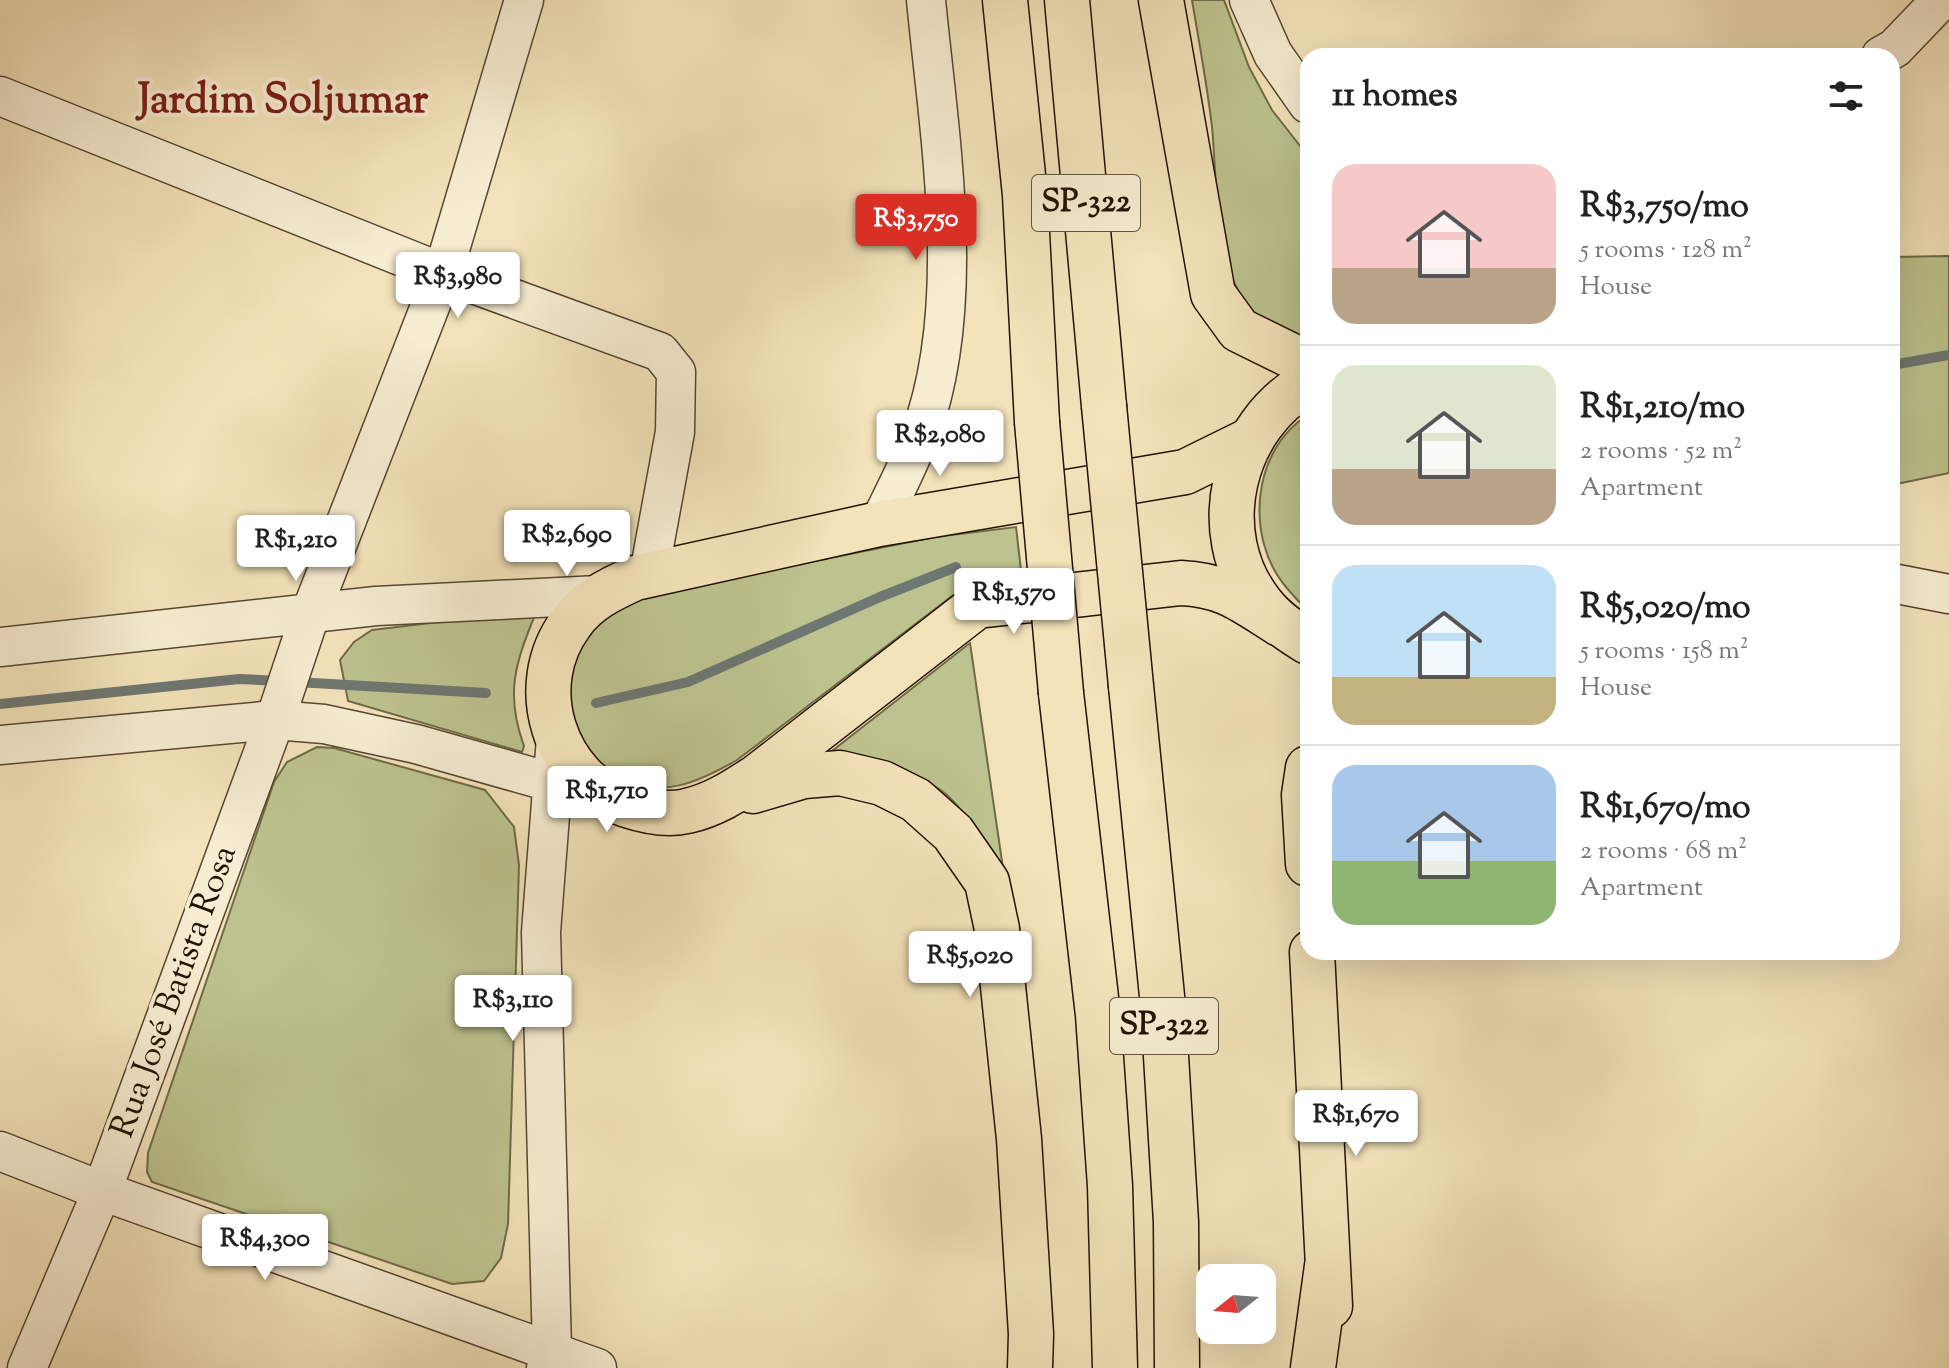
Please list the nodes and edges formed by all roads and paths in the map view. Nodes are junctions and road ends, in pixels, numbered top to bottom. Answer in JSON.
{"nodes":[{"id":1,"x":524,"y":0,"type":"edge"},
{"id":2,"x":926,"y":0,"type":"edge"},
{"id":3,"x":1005,"y":0,"type":"edge"},
{"id":4,"x":1067,"y":0,"type":"edge"},
{"id":5,"x":1161,"y":0,"type":"edge"},
{"id":6,"x":1249,"y":0,"type":"edge"},
{"id":7,"x":1941,"y":0,"type":"edge"},
{"id":8,"x":1895,"y":48,"type":"edge"},
{"id":9,"x":1300,"y":93,"type":"edge"},
{"id":10,"x":0,"y":96,"type":"edge"},
{"id":11,"x":443,"y":273,"type":"junction"},
{"id":12,"x":1300,"y":360,"type":"edge"},
{"id":13,"x":1300,"y":389,"type":"edge"},
{"id":14,"x":1250,"y":440,"type":"junction"},
{"id":15,"x":879,"y":524,"type":"junction"},
{"id":16,"x":649,"y":574,"type":"junction"},
{"id":17,"x":1900,"y":585,"type":"edge"},
{"id":18,"x":1949,"y":594,"type":"edge"},
{"id":19,"x":599,"y":595,"type":"junction"},
{"id":20,"x":308,"y":621,"type":"junction"},
{"id":21,"x":1294,"y":633,"type":"edge"},
{"id":22,"x":0,"y":647,"type":"edge"},
{"id":23,"x":279,"y":708,"type":"junction"},
{"id":24,"x":556,"y":738,"type":"junction"},
{"id":25,"x":0,"y":745,"type":"edge"},
{"id":26,"x":551,"y":783,"type":"junction"},
{"id":27,"x":608,"y":798,"type":"junction"},
{"id":28,"x":721,"y":800,"type":"junction"},
{"id":29,"x":1312,"y":960,"type":"edge"},
{"id":30,"x":0,"y":1151,"type":"edge"},
{"id":31,"x":102,"y":1191,"type":"junction"},
{"id":32,"x":1327,"y":1266,"type":"junction"},
{"id":33,"x":549,"y":1360,"type":"edge"},
{"id":34,"x":27,"y":1368,"type":"edge"},
{"id":35,"x":597,"y":1368,"type":"edge"},
{"id":36,"x":1030,"y":1368,"type":"edge"},
{"id":37,"x":1115,"y":1368,"type":"edge"},
{"id":38,"x":1177,"y":1368,"type":"edge"},
{"id":39,"x":1313,"y":1368,"type":"edge"},
{"id":40,"x":1334,"y":1368,"type":"edge"}],
"edges":[{"from":1,"to":11,"type":"street","name":"Rua José Batista Rosa"},
{"from":2,"to":15,"type":"street"},
{"from":3,"to":37,"type":"main road","number":"SP-322","bridge":true},
{"from":4,"to":38,"type":"main road","number":"SP-322","bridge":true},
{"from":5,"to":12,"type":"main road"},
{"from":6,"to":9,"type":"street"},
{"from":7,"to":8,"type":"street"},
{"from":10,"to":11,"type":"street"},
{"from":11,"to":16,"type":"street"},
{"from":11,"to":20,"type":"street","name":"Rua José Batista Rosa"},
{"from":13,"to":14,"type":"main road"},
{"from":14,"to":15,"type":"main road"},
{"from":14,"to":21,"type":"main road"},
{"from":15,"to":16,"type":"main road"},
{"from":16,"to":19,"type":"main road"},
{"from":17,"to":18,"type":"street"},
{"from":19,"to":20,"type":"street"},
{"from":19,"to":24,"type":"main road"},
{"from":20,"to":22,"type":"street"},
{"from":20,"to":23,"type":"street","name":"Rua José Batista Rosa"},
{"from":21,"to":28,"type":"main road"},
{"from":23,"to":25,"type":"street"},
{"from":23,"to":26,"type":"street"},
{"from":23,"to":31,"type":"street","name":"Rua José Batista Rosa"},
{"from":24,"to":26,"type":"street"},
{"from":24,"to":27,"type":"main road"},
{"from":26,"to":27,"type":"street"},
{"from":26,"to":33,"type":"street"},
{"from":27,"to":28,"type":"main road"},
{"from":28,"to":36,"type":"main road"},
{"from":29,"to":32,"type":"main road"},
{"from":30,"to":31,"type":"street"},
{"from":31,"to":33,"type":"street"},
{"from":31,"to":34,"type":"street","name":"Rua José Batista Rosa"},
{"from":32,"to":39,"type":"main road"},
{"from":32,"to":40,"type":"main road"},
{"from":33,"to":35,"type":"street"}]}
